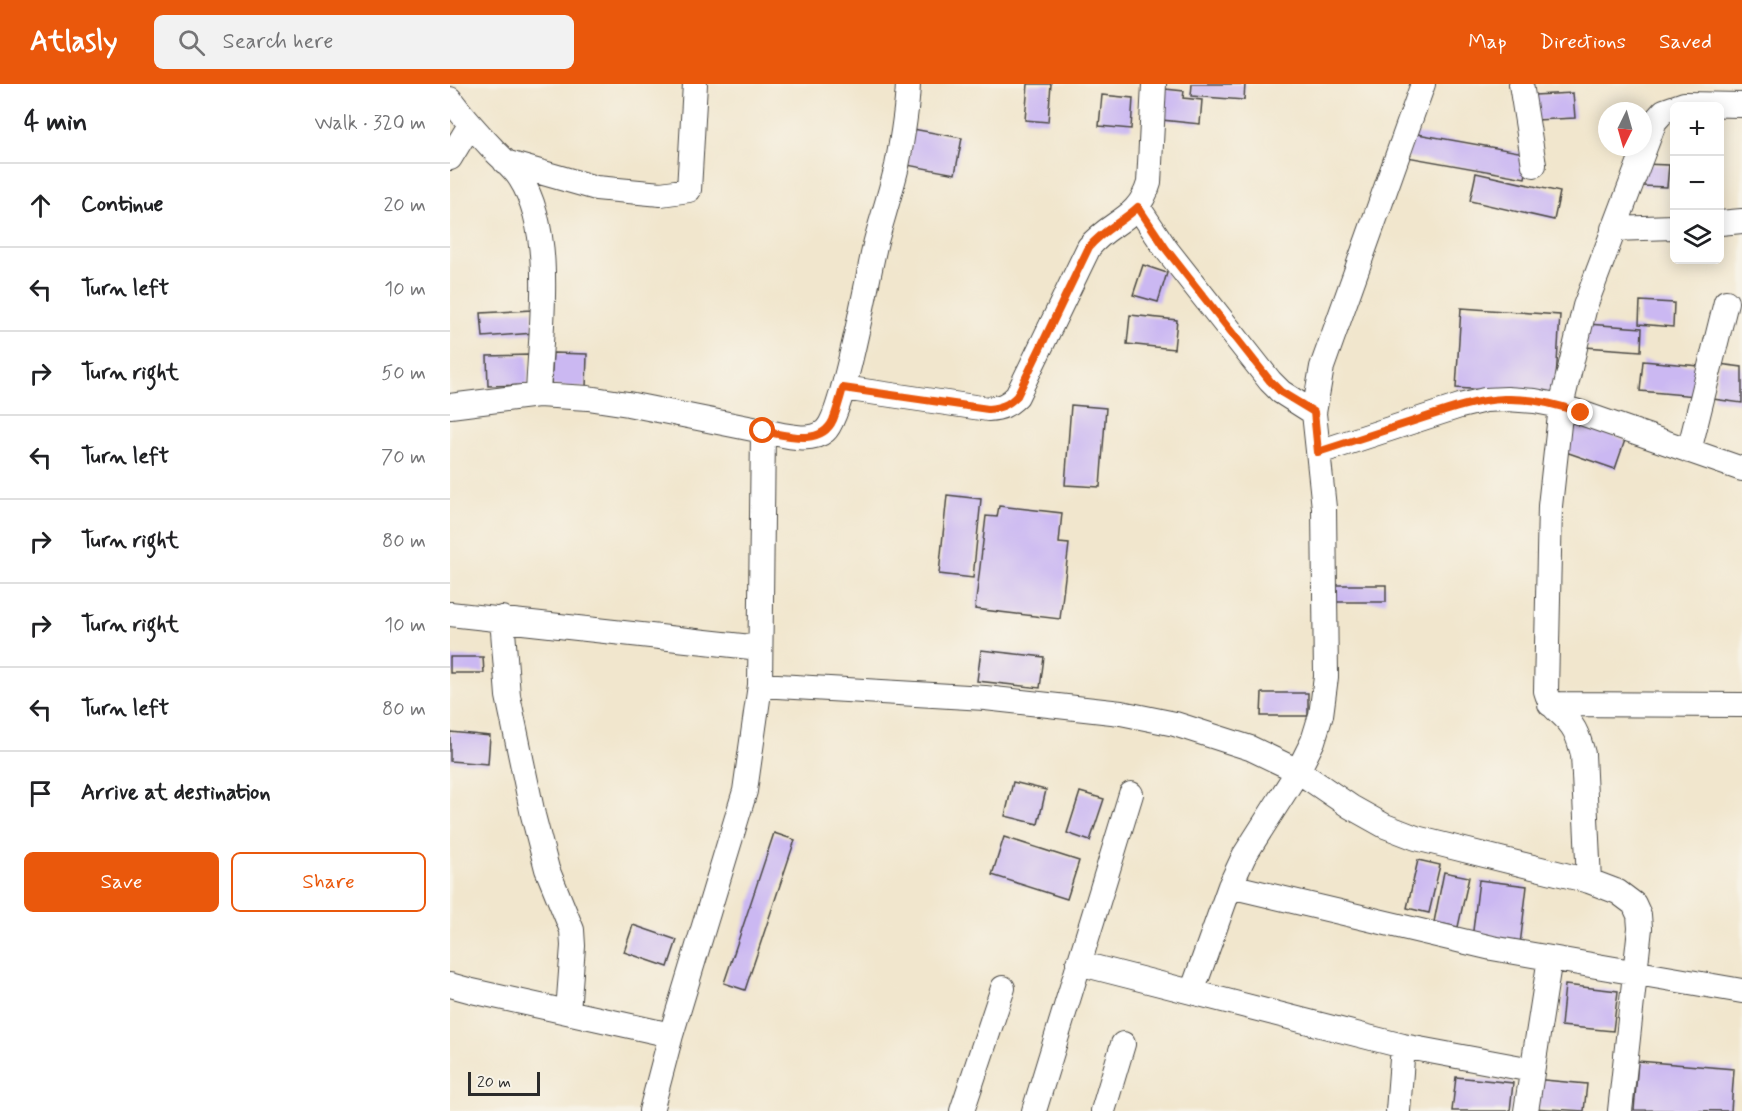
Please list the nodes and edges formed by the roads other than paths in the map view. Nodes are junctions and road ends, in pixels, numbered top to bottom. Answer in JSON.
{"nodes":[{"id":1,"x":695,"y":84,"type":"edge"},
{"id":2,"x":908,"y":84,"type":"edge"},
{"id":3,"x":1154,"y":84,"type":"edge"},
{"id":4,"x":1423,"y":84,"type":"edge"},
{"id":5,"x":1521,"y":84,"type":"edge"},
{"id":6,"x":1739,"y":98,"type":"edge"},
{"id":7,"x":450,"y":99,"type":"edge"},
{"id":8,"x":470,"y":125,"type":"junction"},
{"id":9,"x":450,"y":158,"type":"edge"},
{"id":10,"x":505,"y":162,"type":"junction"},
{"id":11,"x":1534,"y":165,"type":"dead end"},
{"id":12,"x":1138,"y":207,"type":"junction"},
{"id":13,"x":1742,"y":221,"type":"edge"},
{"id":14,"x":1724,"y":223,"type":"edge"},
{"id":15,"x":1670,"y":227,"type":"edge"},
{"id":16,"x":1613,"y":229,"type":"junction"},
{"id":17,"x":1726,"y":302,"type":"dead end"},
{"id":18,"x":843,"y":388,"type":"junction"},
{"id":19,"x":537,"y":395,"type":"junction"},
{"id":20,"x":450,"y":406,"type":"edge"},
{"id":21,"x":1561,"y":406,"type":"junction"},
{"id":22,"x":1314,"y":412,"type":"junction"},
{"id":23,"x":763,"y":431,"type":"junction"},
{"id":24,"x":1689,"y":451,"type":"junction"},
{"id":25,"x":1318,"y":452,"type":"junction"},
{"id":26,"x":1742,"y":469,"type":"edge"},
{"id":27,"x":450,"y":614,"type":"edge"},
{"id":28,"x":502,"y":618,"type":"junction"},
{"id":29,"x":760,"y":648,"type":"junction"},
{"id":30,"x":760,"y":686,"type":"junction"},
{"id":31,"x":1550,"y":704,"type":"junction"},
{"id":32,"x":1742,"y":705,"type":"edge"},
{"id":33,"x":1298,"y":771,"type":"junction"},
{"id":34,"x":1131,"y":794,"type":"dead end"},
{"id":35,"x":1589,"y":881,"type":"junction"},
{"id":36,"x":1230,"y":886,"type":"junction"},
{"id":37,"x":1550,"y":958,"type":"junction"},
{"id":38,"x":1078,"y":963,"type":"junction"},
{"id":39,"x":1636,"y":974,"type":"junction"},
{"id":40,"x":450,"y":985,"type":"edge"},
{"id":41,"x":1003,"y":988,"type":"dead end"},
{"id":42,"x":1742,"y":991,"type":"edge"},
{"id":43,"x":1192,"y":992,"type":"junction"},
{"id":44,"x":568,"y":1012,"type":"junction"},
{"id":45,"x":671,"y":1035,"type":"junction"},
{"id":46,"x":1123,"y":1044,"type":"dead end"},
{"id":47,"x":1403,"y":1046,"type":"junction"},
{"id":48,"x":1532,"y":1070,"type":"junction"},
{"id":49,"x":651,"y":1111,"type":"edge"},
{"id":50,"x":962,"y":1111,"type":"edge"},
{"id":51,"x":1034,"y":1111,"type":"edge"},
{"id":52,"x":1103,"y":1111,"type":"edge"},
{"id":53,"x":1398,"y":1111,"type":"edge"},
{"id":54,"x":1526,"y":1111,"type":"edge"},
{"id":55,"x":1620,"y":1111,"type":"edge"}],
"edges":[{"from":1,"to":10,"type":"street"},
{"from":2,"to":18,"type":"street"},
{"from":3,"to":12,"type":"street"},
{"from":4,"to":22,"type":"street"},
{"from":5,"to":11,"type":"street"},
{"from":6,"to":16,"type":"street"},
{"from":7,"to":8,"type":"street"},
{"from":8,"to":9,"type":"street"},
{"from":8,"to":10,"type":"street"},
{"from":10,"to":19,"type":"street"},
{"from":12,"to":18,"type":"street"},
{"from":12,"to":22,"type":"street"},
{"from":13,"to":14,"type":"street"},
{"from":15,"to":16,"type":"street"},
{"from":16,"to":21,"type":"street"},
{"from":17,"to":24,"type":"street"},
{"from":18,"to":23,"type":"street"},
{"from":19,"to":20,"type":"street"},
{"from":19,"to":23,"type":"street"},
{"from":21,"to":24,"type":"street"},
{"from":21,"to":25,"type":"street"},
{"from":21,"to":31,"type":"street"},
{"from":22,"to":25,"type":"street"},
{"from":23,"to":29,"type":"street"},
{"from":24,"to":26,"type":"street"},
{"from":25,"to":33,"type":"street"},
{"from":27,"to":28,"type":"street"},
{"from":28,"to":29,"type":"street"},
{"from":28,"to":44,"type":"street"},
{"from":29,"to":30,"type":"street"},
{"from":30,"to":33,"type":"street"},
{"from":30,"to":45,"type":"street"},
{"from":31,"to":32,"type":"street"},
{"from":31,"to":35,"type":"street"},
{"from":33,"to":35,"type":"street"},
{"from":33,"to":36,"type":"street"},
{"from":34,"to":38,"type":"street"},
{"from":35,"to":39,"type":"street"},
{"from":36,"to":37,"type":"street"},
{"from":36,"to":43,"type":"street"},
{"from":37,"to":39,"type":"street"},
{"from":37,"to":48,"type":"street"},
{"from":38,"to":43,"type":"street"},
{"from":38,"to":51,"type":"street"},
{"from":39,"to":42,"type":"street"},
{"from":39,"to":55,"type":"street"},
{"from":40,"to":44,"type":"street"},
{"from":41,"to":50,"type":"street"},
{"from":43,"to":47,"type":"street"},
{"from":44,"to":45,"type":"street"},
{"from":45,"to":49,"type":"street"},
{"from":46,"to":52,"type":"street"},
{"from":47,"to":48,"type":"street"},
{"from":47,"to":53,"type":"street"},
{"from":48,"to":54,"type":"street"}]}
